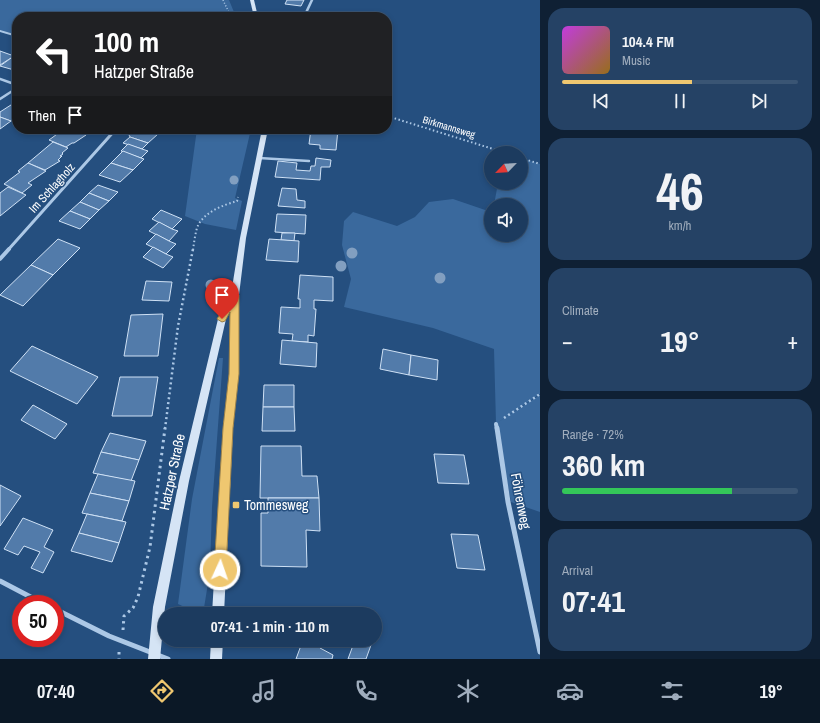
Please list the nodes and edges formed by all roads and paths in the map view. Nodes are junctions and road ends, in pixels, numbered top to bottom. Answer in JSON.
{"nodes":[{"id":1,"x":223,"y":0,"type":"edge"},
{"id":2,"x":312,"y":0,"type":"edge"},
{"id":3,"x":253,"y":2,"type":"edge"},
{"id":4,"x":229,"y":12,"type":"edge"},
{"id":5,"x":255,"y":12,"type":"edge"},
{"id":6,"x":306,"y":12,"type":"edge"},
{"id":7,"x":0,"y":31,"type":"edge"},
{"id":8,"x":12,"y":35,"type":"edge"},
{"id":9,"x":0,"y":79,"type":"edge"},
{"id":10,"x":12,"y":83,"type":"edge"},
{"id":11,"x":12,"y":91,"type":"edge"},
{"id":12,"x":0,"y":99,"type":"edge"},
{"id":13,"x":392,"y":118,"type":"edge"},
{"id":14,"x":112,"y":134,"type":"edge"},
{"id":15,"x":264,"y":134,"type":"edge"},
{"id":16,"x":484,"y":146,"type":"edge"},
{"id":17,"x":259,"y":158,"type":"junction"},
{"id":18,"x":528,"y":160,"type":"edge"},
{"id":19,"x":309,"y":162,"type":"dead end"},
{"id":20,"x":540,"y":164,"type":"edge"},
{"id":21,"x":239,"y":193,"type":"dead end"},
{"id":22,"x":0,"y":259,"type":"edge"},
{"id":23,"x":235,"y":295,"type":"junction"},
{"id":24,"x":540,"y":394,"type":"edge"},
{"id":25,"x":496,"y":424,"type":"joint"},
{"id":26,"x":0,"y":580,"type":"edge"},
{"id":27,"x":28,"y":595,"type":"edge"},
{"id":28,"x":218,"y":607,"type":"edge"},
{"id":29,"x":64,"y":614,"type":"edge"},
{"id":30,"x":124,"y":620,"type":"dead end"},
{"id":31,"x":217,"y":647,"type":"edge"},
{"id":32,"x":540,"y":652,"type":"edge"},
{"id":33,"x":155,"y":656,"type":"edge"},
{"id":34,"x":168,"y":659,"type":"edge"},
{"id":35,"x":216,"y":659,"type":"edge"}],
"edges":[{"from":1,"to":4,"type":"path"},
{"from":2,"to":6,"type":"street"},
{"from":3,"to":5,"type":"main road"},
{"from":7,"to":8,"type":"lane"},
{"from":9,"to":10,"type":"street"},
{"from":11,"to":12,"type":"street"},
{"from":13,"to":16,"type":"path","name":"Birkmannsweg"},
{"from":14,"to":22,"type":"street","name":"Im Schlagholz"},
{"from":15,"to":17,"type":"main road","name":"Hatzper Straße"},
{"from":17,"to":19,"type":"lane"},
{"from":17,"to":23,"type":"main road","name":"Hatzper Straße"},
{"from":18,"to":20,"type":"path"},
{"from":21,"to":30,"type":"path"},
{"from":23,"to":28,"type":"main road","name":"Hatzper Straße"},
{"from":23,"to":33,"type":"main road","name":"Hatzper Straße"},
{"from":24,"to":25,"type":"path"},
{"from":25,"to":32,"type":"street","name":"Föhrenweg"},
{"from":26,"to":27,"type":"street"},
{"from":29,"to":33,"type":"street"},
{"from":31,"to":35,"type":"main road"},
{"from":33,"to":34,"type":"street"}]}
